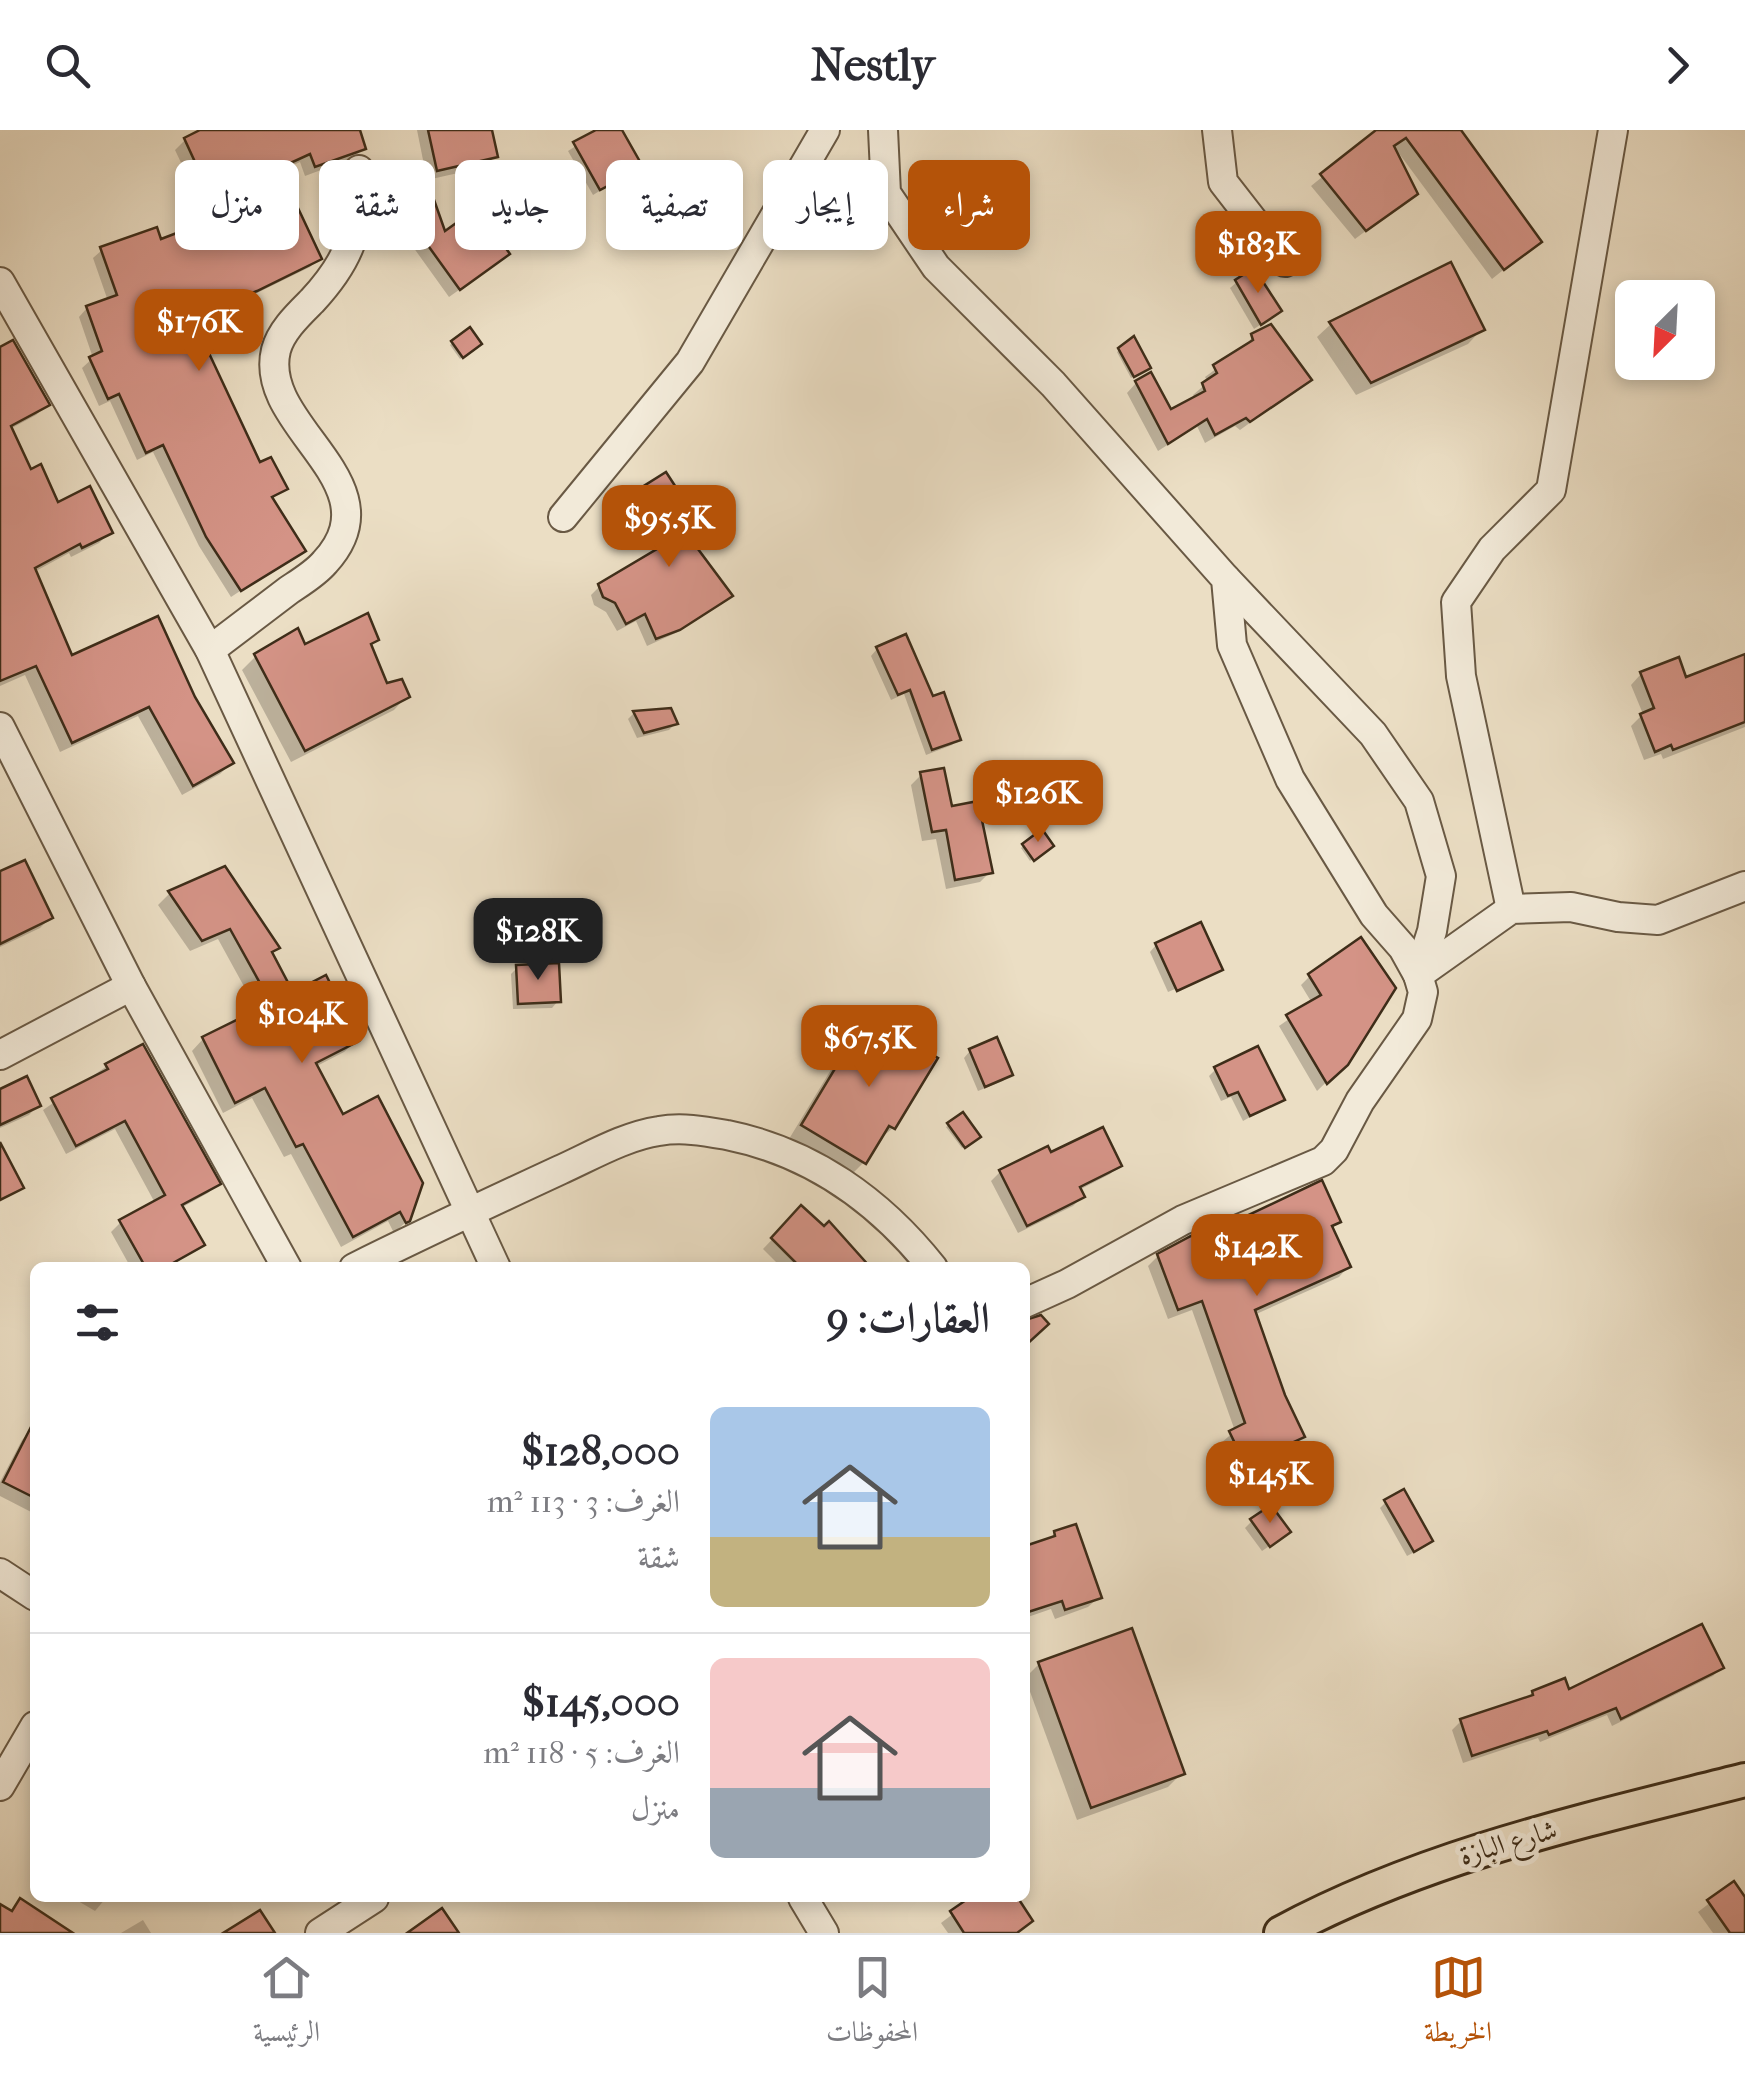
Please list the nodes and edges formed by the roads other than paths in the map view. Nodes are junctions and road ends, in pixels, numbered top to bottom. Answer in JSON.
{"nodes":[{"id":1,"x":826,"y":130,"type":"edge"},
{"id":2,"x":883,"y":130,"type":"edge"},
{"id":3,"x":1217,"y":130,"type":"edge"},
{"id":4,"x":1613,"y":130,"type":"edge"},
{"id":5,"x":349,"y":250,"type":"edge"},
{"id":6,"x":1285,"y":262,"type":"dead end"},
{"id":7,"x":0,"y":282,"type":"edge"},
{"id":8,"x":563,"y":517,"type":"dead end"},
{"id":9,"x":1226,"y":579,"type":"junction"},
{"id":10,"x":210,"y":650,"type":"junction"},
{"id":11,"x":0,"y":727,"type":"edge"},
{"id":12,"x":1745,"y":886,"type":"edge"},
{"id":13,"x":1511,"y":909,"type":"junction"},
{"id":14,"x":1418,"y":976,"type":"junction"},
{"id":15,"x":131,"y":986,"type":"junction"},
{"id":16,"x":0,"y":1055,"type":"edge"},
{"id":17,"x":469,"y":1212,"type":"junction"},
{"id":18,"x":285,"y":1262,"type":"edge"},
{"id":19,"x":366,"y":1262,"type":"edge"},
{"id":20,"x":493,"y":1262,"type":"edge"},
{"id":21,"x":928,"y":1262,"type":"edge"},
{"id":22,"x":1030,"y":1301,"type":"edge"},
{"id":23,"x":0,"y":1573,"type":"edge"},
{"id":24,"x":30,"y":1593,"type":"edge"},
{"id":25,"x":30,"y":1734,"type":"edge"},
{"id":26,"x":3,"y":1774,"type":"edge"},
{"id":27,"x":1745,"y":1780,"type":"edge"},
{"id":28,"x":368,"y":1902,"type":"edge"},
{"id":29,"x":806,"y":1902,"type":"edge"},
{"id":30,"x":320,"y":1933,"type":"edge"},
{"id":31,"x":824,"y":1933,"type":"edge"},
{"id":32,"x":1281,"y":1933,"type":"edge"}],
"edges":[{"from":1,"to":8,"type":"street"},
{"from":2,"to":9,"type":"street"},
{"from":3,"to":6,"type":"street"},
{"from":4,"to":13,"type":"street"},
{"from":5,"to":10,"type":"street"},
{"from":7,"to":10,"type":"street"},
{"from":9,"to":14,"type":"street"},
{"from":9,"to":14,"type":"street"},
{"from":10,"to":17,"type":"street"},
{"from":11,"to":15,"type":"street"},
{"from":12,"to":13,"type":"street"},
{"from":13,"to":14,"type":"street"},
{"from":14,"to":22,"type":"street"},
{"from":15,"to":16,"type":"street"},
{"from":15,"to":18,"type":"street"},
{"from":17,"to":19,"type":"street"},
{"from":17,"to":20,"type":"street"},
{"from":17,"to":21,"type":"street"},
{"from":23,"to":24,"type":"street"},
{"from":25,"to":26,"type":"street"},
{"from":27,"to":32,"type":"main road","name":"شارع البازة"},
{"from":28,"to":30,"type":"street"},
{"from":29,"to":31,"type":"street"}]}
